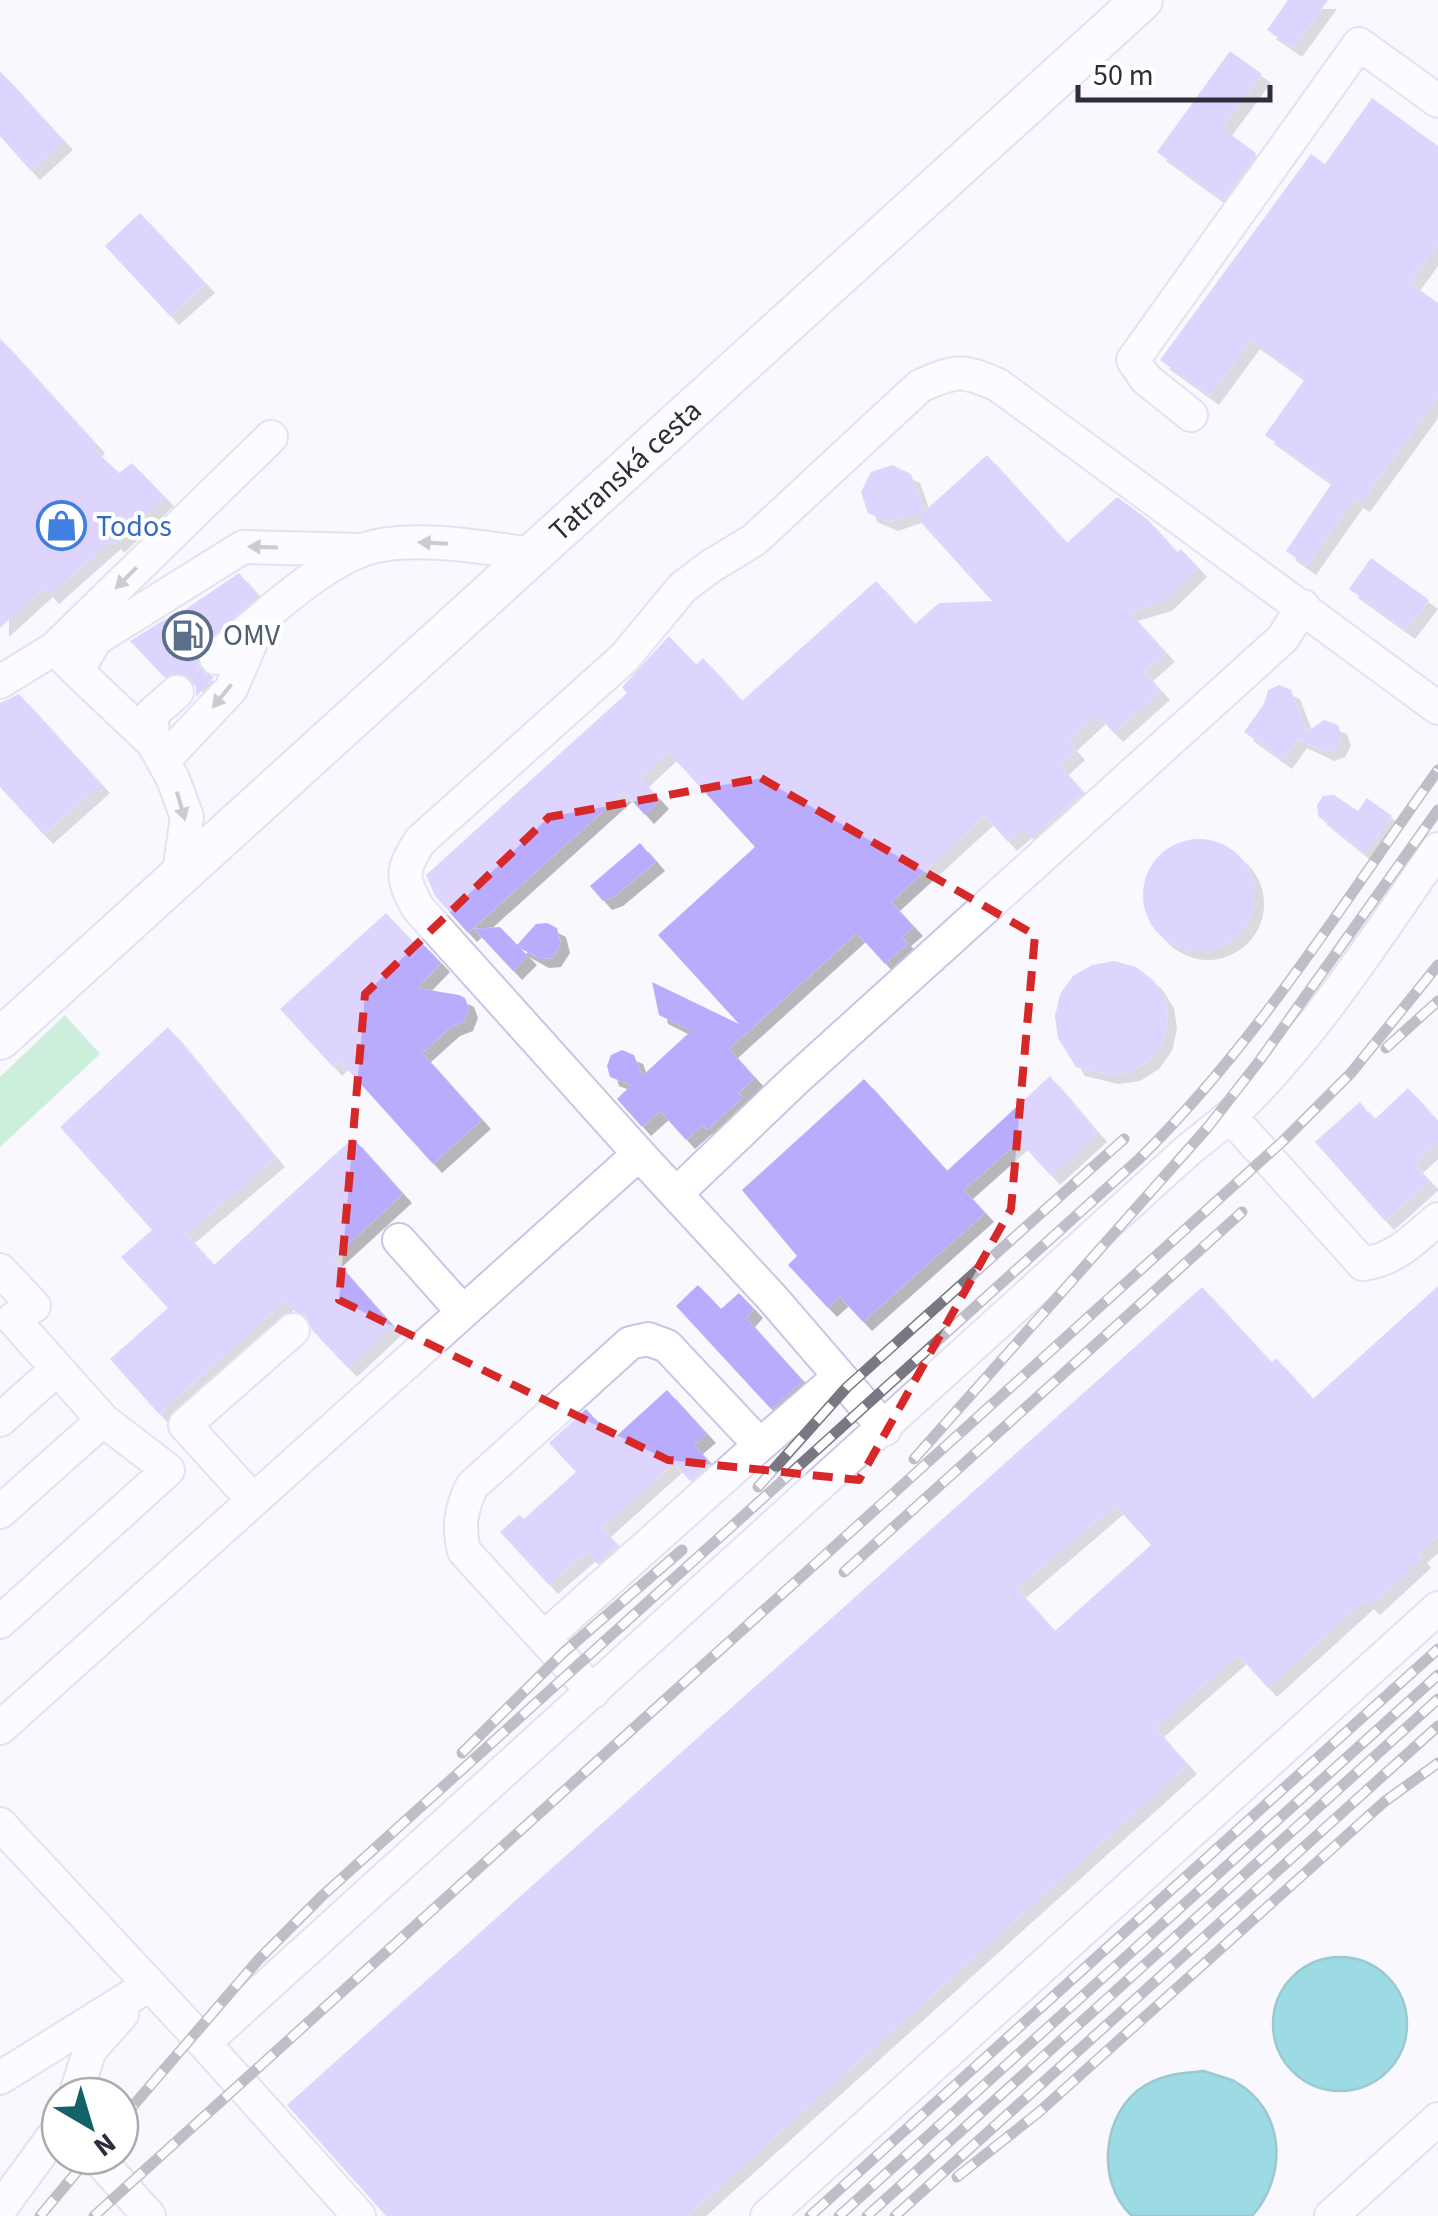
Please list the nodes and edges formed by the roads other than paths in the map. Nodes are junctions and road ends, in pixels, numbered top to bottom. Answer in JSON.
{"nodes":[{"id":1,"x":1142,"y":0,"type":"edge"},
{"id":2,"x":1438,"y":101,"type":"edge"},
{"id":3,"x":1190,"y":415,"type":"dead end"},
{"id":4,"x":271,"y":436,"type":"dead end"},
{"id":5,"x":360,"y":550,"type":"junction"},
{"id":6,"x":530,"y":554,"type":"junction"},
{"id":7,"x":1304,"y":606,"type":"junction"},
{"id":8,"x":262,"y":618,"type":"junction"},
{"id":9,"x":216,"y":658,"type":"dead end"},
{"id":10,"x":66,"y":660,"type":"junction"},
{"id":11,"x":0,"y":682,"type":"edge"},
{"id":12,"x":178,"y":692,"type":"dead end"},
{"id":13,"x":1438,"y":708,"type":"edge"},
{"id":14,"x":158,"y":752,"type":"junction"},
{"id":15,"x":1438,"y":850,"type":"edge"},
{"id":16,"x":178,"y":879,"type":"junction"},
{"id":17,"x":0,"y":1039,"type":"edge"},
{"id":18,"x":1230,"y":1116,"type":"junction"},
{"id":19,"x":639,"y":1154,"type":"junction"},
{"id":20,"x":676,"y":1194,"type":"junction"},
{"id":21,"x":1438,"y":1219,"type":"edge"},
{"id":22,"x":398,"y":1240,"type":"dead end"},
{"id":23,"x":0,"y":1270,"type":"edge"},
{"id":24,"x":463,"y":1312,"type":"junction"},
{"id":25,"x":4,"y":1318,"type":"edge"},
{"id":26,"x":293,"y":1330,"type":"dead end"},
{"id":27,"x":57,"y":1369,"type":"junction"},
{"id":28,"x":839,"y":1378,"type":"junction"},
{"id":29,"x":0,"y":1420,"type":"edge"},
{"id":30,"x":103,"y":1420,"type":"junction"},
{"id":31,"x":885,"y":1429,"type":"junction"},
{"id":32,"x":760,"y":1446,"type":"junction"},
{"id":33,"x":253,"y":1500,"type":"junction"},
{"id":34,"x":0,"y":1512,"type":"edge"},
{"id":35,"x":1438,"y":1608,"type":"edge"},
{"id":36,"x":0,"y":1622,"type":"edge"},
{"id":37,"x":544,"y":1638,"type":"junction"},
{"id":38,"x":593,"y":1692,"type":"junction"},
{"id":39,"x":0,"y":1728,"type":"edge"},
{"id":40,"x":0,"y":1824,"type":"edge"},
{"id":41,"x":148,"y":1984,"type":"junction"},
{"id":42,"x":204,"y":2043,"type":"junction"},
{"id":43,"x":81,"y":2076,"type":"edge"},
{"id":44,"x":0,"y":2078,"type":"edge"},
{"id":45,"x":1438,"y":2119,"type":"edge"},
{"id":46,"x":40,"y":2154,"type":"edge"},
{"id":47,"x":113,"y":2176,"type":"edge"},
{"id":48,"x":0,"y":2209,"type":"edge"},
{"id":49,"x":148,"y":2216,"type":"edge"},
{"id":50,"x":359,"y":2216,"type":"edge"},
{"id":51,"x":766,"y":2216,"type":"edge"},
{"id":52,"x":1330,"y":2216,"type":"edge"}],
"edges":[{"from":1,"to":6,"type":"main road","name":"Tatranská cesta"},
{"from":2,"to":3,"type":"lane"},
{"from":4,"to":10,"type":"lane","one_way":true},
{"from":6,"to":5,"type":"lane","one_way":true},
{"from":5,"to":8,"type":"lane"},
{"from":5,"to":10,"type":"lane","one_way":true},
{"from":6,"to":16,"type":"main road","name":"Tatranská cesta"},
{"from":7,"to":13,"type":"lane"},
{"from":7,"to":19,"type":"lane"},
{"from":7,"to":20,"type":"lane"},
{"from":8,"to":9,"type":"lane"},
{"from":8,"to":14,"type":"lane","one_way":true},
{"from":10,"to":11,"type":"lane"},
{"from":10,"to":14,"type":"lane"},
{"from":12,"to":14,"type":"lane"},
{"from":14,"to":16,"type":"lane","one_way":true},
{"from":15,"to":18,"type":"lane"},
{"from":16,"to":17,"type":"main road","name":"Tatranská cesta"},
{"from":18,"to":21,"type":"lane"},
{"from":18,"to":31,"type":"lane"},
{"from":19,"to":20,"type":"lane"},
{"from":19,"to":24,"type":"lane"},
{"from":20,"to":28,"type":"lane"},
{"from":22,"to":24,"type":"lane"},
{"from":23,"to":25,"type":"lane"},
{"from":24,"to":33,"type":"lane"},
{"from":25,"to":27,"type":"lane"},
{"from":26,"to":33,"type":"lane"},
{"from":27,"to":29,"type":"lane"},
{"from":27,"to":30,"type":"lane"},
{"from":28,"to":31,"type":"lane"},
{"from":28,"to":32,"type":"lane"},
{"from":30,"to":34,"type":"lane"},
{"from":30,"to":36,"type":"lane"},
{"from":31,"to":38,"type":"lane"},
{"from":32,"to":37,"type":"lane"},
{"from":32,"to":37,"type":"lane"},
{"from":33,"to":39,"type":"lane"},
{"from":35,"to":51,"type":"lane"},
{"from":37,"to":38,"type":"lane"},
{"from":38,"to":42,"type":"lane"},
{"from":40,"to":41,"type":"lane"},
{"from":41,"to":42,"type":"lane"},
{"from":41,"to":43,"type":"lane"},
{"from":41,"to":44,"type":"lane"},
{"from":42,"to":50,"type":"lane"},
{"from":45,"to":52,"type":"lane"},
{"from":46,"to":48,"type":"lane"},
{"from":47,"to":49,"type":"lane"}]}
